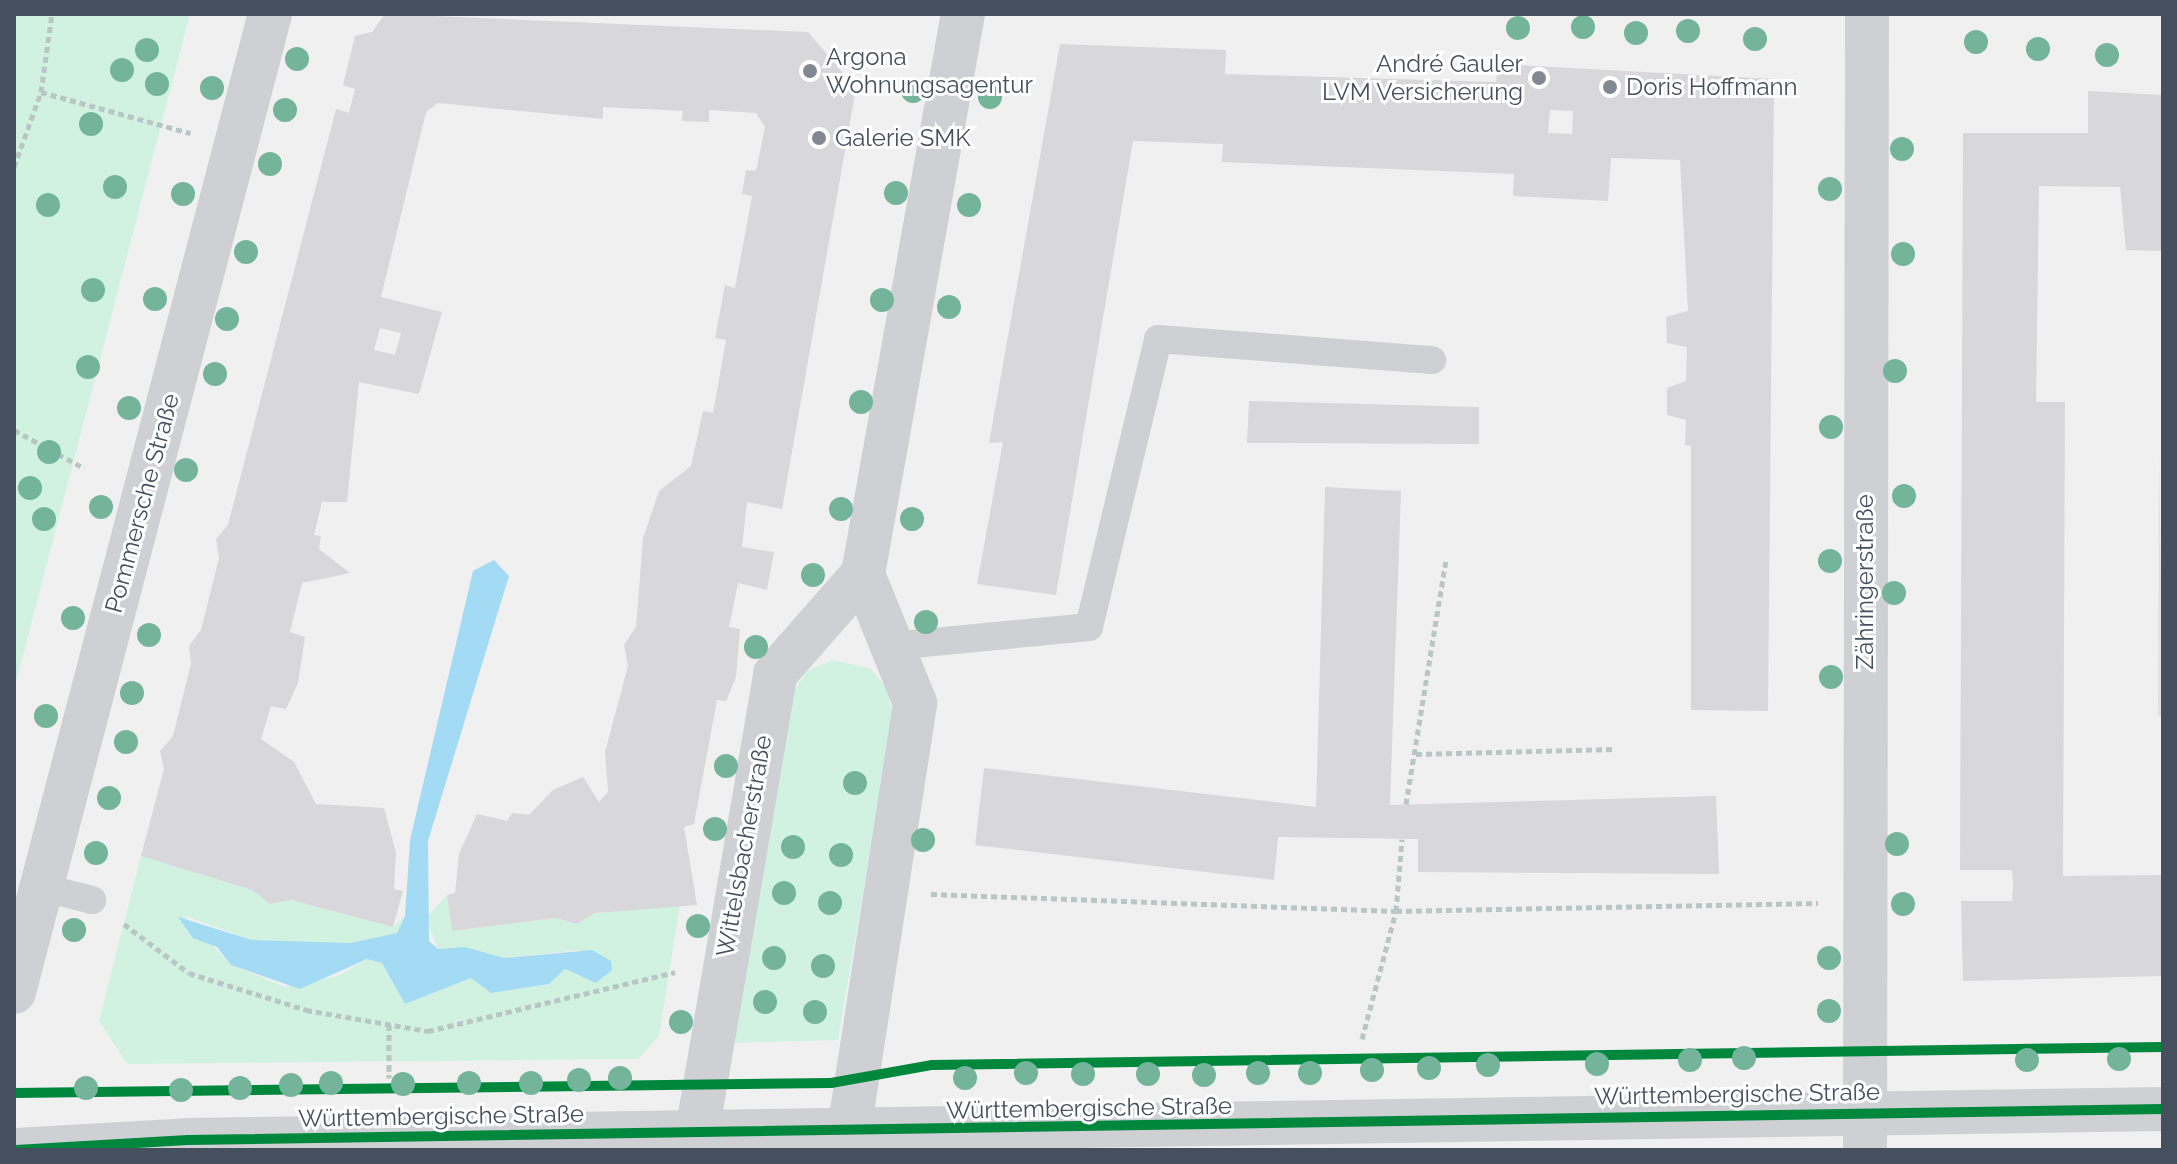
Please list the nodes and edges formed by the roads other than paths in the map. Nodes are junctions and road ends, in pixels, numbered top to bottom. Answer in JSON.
{"nodes":[{"id":1,"x":270,"y":14,"type":"edge"},
{"id":2,"x":963,"y":14,"type":"edge"},
{"id":3,"x":1867,"y":14,"type":"edge"},
{"id":4,"x":1432,"y":360,"type":"dead end"},
{"id":5,"x":863,"y":574,"type":"junction"},
{"id":6,"x":892,"y":646,"type":"junction"},
{"id":7,"x":41,"y":887,"type":"junction"},
{"id":8,"x":92,"y":900,"type":"road end"},
{"id":9,"x":14,"y":992,"type":"edge"},
{"id":10,"x":2163,"y":1109,"type":"edge"},
{"id":11,"x":1865,"y":1130,"type":"edge"},
{"id":12,"x":848,"y":1141,"type":"edge"},
{"id":13,"x":695,"y":1143,"type":"edge"},
{"id":14,"x":16,"y":1150,"type":"edge"}],
"edges":[{"from":1,"to":7,"type":"street","name":"Pommersche Straße"},
{"from":2,"to":5,"type":"street"},
{"from":3,"to":11,"type":"street","name":"Zähringerstraße"},
{"from":4,"to":6,"type":"lane"},
{"from":5,"to":6,"type":"street"},
{"from":5,"to":13,"type":"street","name":"Wittelsbacherstraße"},
{"from":6,"to":12,"type":"street"},
{"from":7,"to":8,"type":"lane"},
{"from":7,"to":9,"type":"street","name":"Pommersche Straße"},
{"from":10,"to":11,"type":"street","name":"Württembergische Straße"},
{"from":11,"to":12,"type":"street","name":"Württembergische Straße"},
{"from":12,"to":13,"type":"street","name":"Württembergische Straße"},
{"from":13,"to":14,"type":"street","name":"Württembergische Straße"}]}
